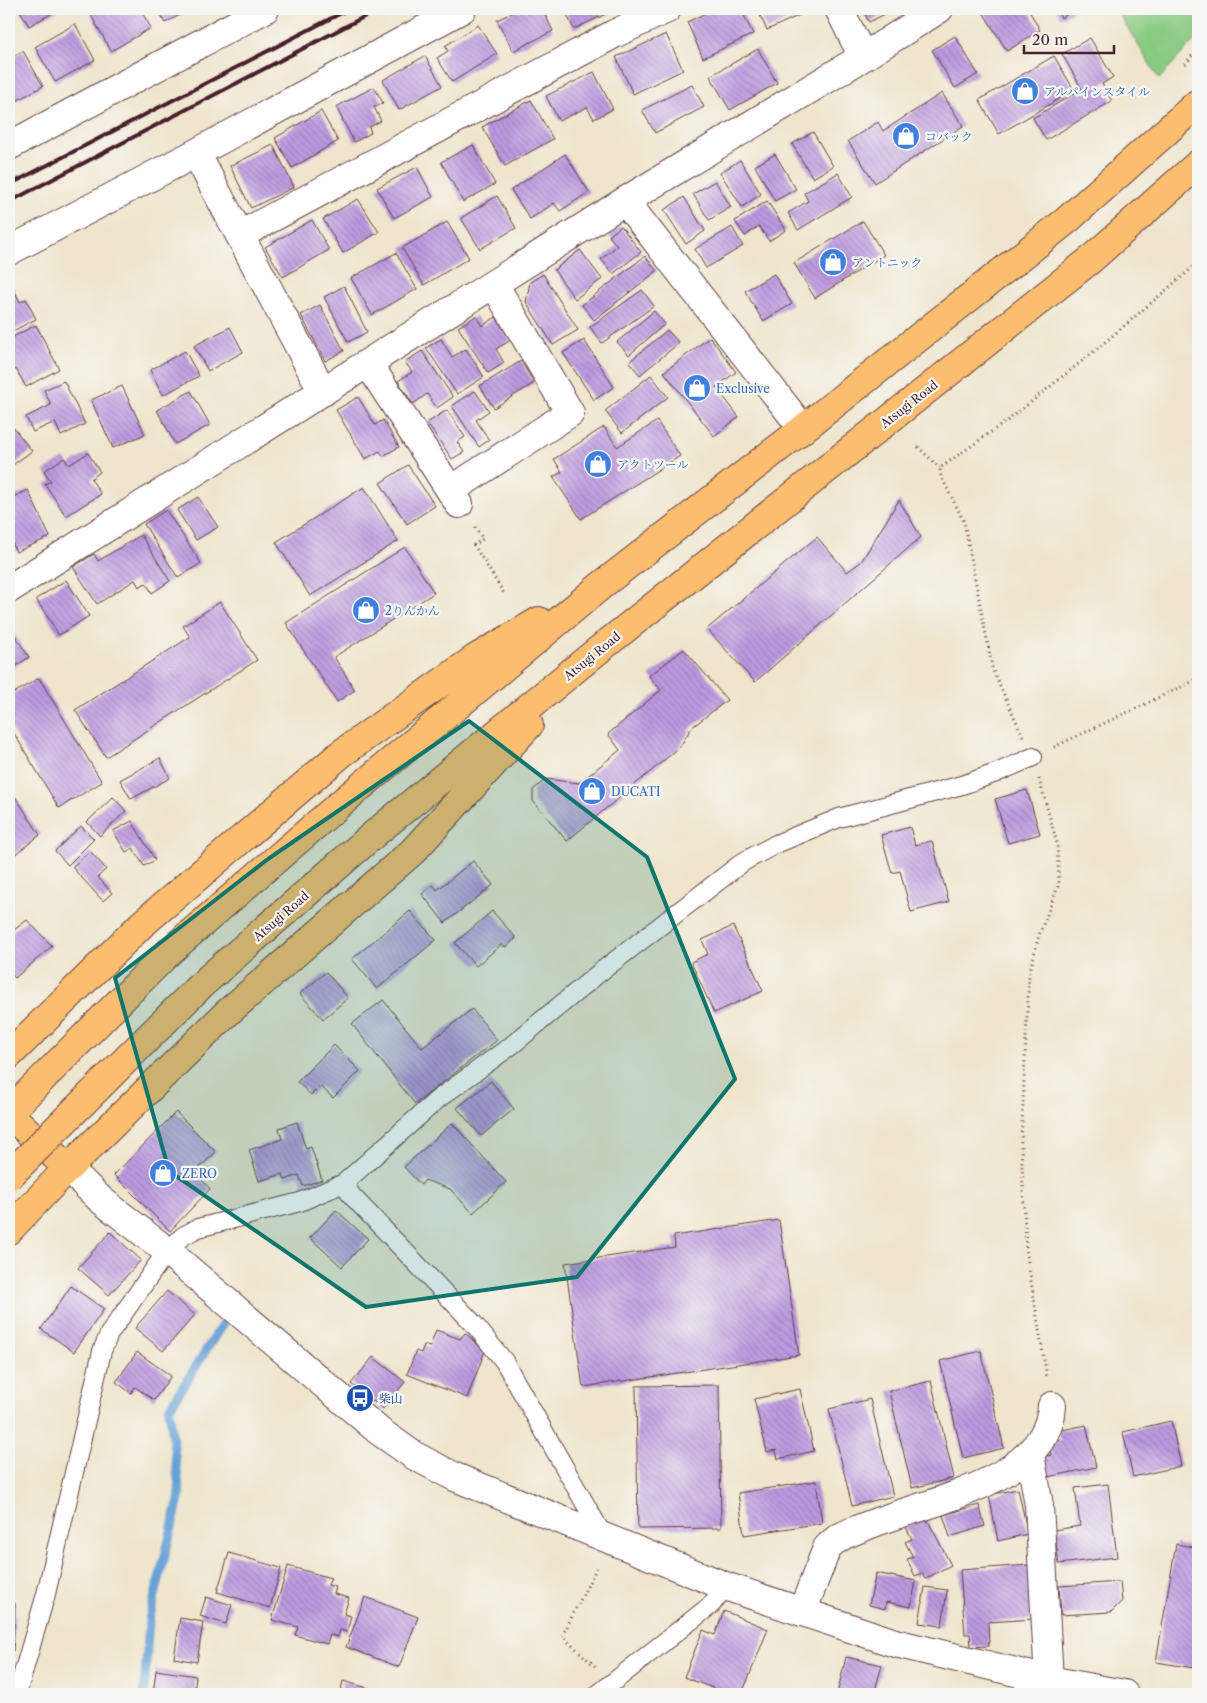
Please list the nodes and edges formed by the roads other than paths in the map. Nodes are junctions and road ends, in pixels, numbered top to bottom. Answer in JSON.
{"nodes":[{"id":1,"x":266,"y":9,"type":"edge"},
{"id":2,"x":462,"y":9,"type":"edge"},
{"id":3,"x":667,"y":9,"type":"edge"},
{"id":4,"x":840,"y":9,"type":"edge"},
{"id":5,"x":939,"y":9,"type":"edge"},
{"id":6,"x":863,"y":57,"type":"junction"},
{"id":7,"x":1198,"y":103,"type":"edge"},
{"id":8,"x":9,"y":146,"type":"edge"},
{"id":9,"x":196,"y":153,"type":"junction"},
{"id":10,"x":1198,"y":164,"type":"edge"},
{"id":11,"x":625,"y":201,"type":"junction"},
{"id":12,"x":240,"y":235,"type":"junction"},
{"id":13,"x":9,"y":251,"type":"edge"},
{"id":14,"x":494,"y":284,"type":"junction"},
{"id":15,"x":368,"y":363,"type":"junction"},
{"id":16,"x":323,"y":392,"type":"junction"},
{"id":17,"x":803,"y":429,"type":"junction"},
{"id":18,"x":604,"y":584,"type":"junction"},
{"id":19,"x":9,"y":589,"type":"edge"},
{"id":20,"x":596,"y":652,"type":"junction"},
{"id":21,"x":1033,"y":757,"type":"road end"},
{"id":22,"x":13,"y":1044,"type":"edge"},
{"id":23,"x":9,"y":1112,"type":"edge"},
{"id":24,"x":9,"y":1116,"type":"edge"},
{"id":25,"x":68,"y":1168,"type":"junction"},
{"id":26,"x":9,"y":1176,"type":"edge"},
{"id":27,"x":344,"y":1183,"type":"junction"},
{"id":28,"x":9,"y":1230,"type":"edge"},
{"id":29,"x":167,"y":1250,"type":"junction"},
{"id":30,"x":1052,"y":1406,"type":"road end"},
{"id":31,"x":1030,"y":1454,"type":"junction"},
{"id":32,"x":607,"y":1538,"type":"junction"},
{"id":33,"x":724,"y":1586,"type":"junction"},
{"id":34,"x":802,"y":1612,"type":"junction"},
{"id":35,"x":1049,"y":1680,"type":"junction"},
{"id":36,"x":17,"y":1694,"type":"edge"},
{"id":37,"x":598,"y":1694,"type":"edge"},
{"id":38,"x":1124,"y":1694,"type":"edge"}],
"edges":[{"from":1,"to":8,"type":"street"},
{"from":2,"to":9,"type":"street"},
{"from":3,"to":12,"type":"street"},
{"from":4,"to":6,"type":"street"},
{"from":5,"to":6,"type":"street"},
{"from":6,"to":11,"type":"street"},
{"from":7,"to":17,"type":"highway"},
{"from":9,"to":12,"type":"street"},
{"from":9,"to":13,"type":"street"},
{"from":10,"to":20,"type":"highway","name":"Atsugi Road"},
{"from":11,"to":14,"type":"street"},
{"from":11,"to":17,"type":"street"},
{"from":12,"to":16,"type":"street"},
{"from":14,"to":15,"type":"street"},
{"from":14,"to":15,"type":"street"},
{"from":15,"to":16,"type":"street"},
{"from":16,"to":19,"type":"street"},
{"from":17,"to":18,"type":"highway"},
{"from":18,"to":22,"type":"highway"},
{"from":18,"to":23,"type":"highway"},
{"from":20,"to":25,"type":"highway"},
{"from":20,"to":26,"type":"highway","name":"Atsugi Road","bridge":true},
{"from":21,"to":27,"type":"lane"},
{"from":24,"to":25,"type":"highway"},
{"from":25,"to":28,"type":"highway"},
{"from":25,"to":29,"type":"street"},
{"from":27,"to":29,"type":"lane"},
{"from":27,"to":32,"type":"lane"},
{"from":29,"to":32,"type":"street"},
{"from":29,"to":36,"type":"lane"},
{"from":30,"to":31,"type":"street"},
{"from":31,"to":34,"type":"street"},
{"from":31,"to":35,"type":"street"},
{"from":32,"to":33,"type":"street"},
{"from":33,"to":34,"type":"street"},
{"from":33,"to":37,"type":"lane"},
{"from":34,"to":35,"type":"street"},
{"from":35,"to":38,"type":"street"}]}
